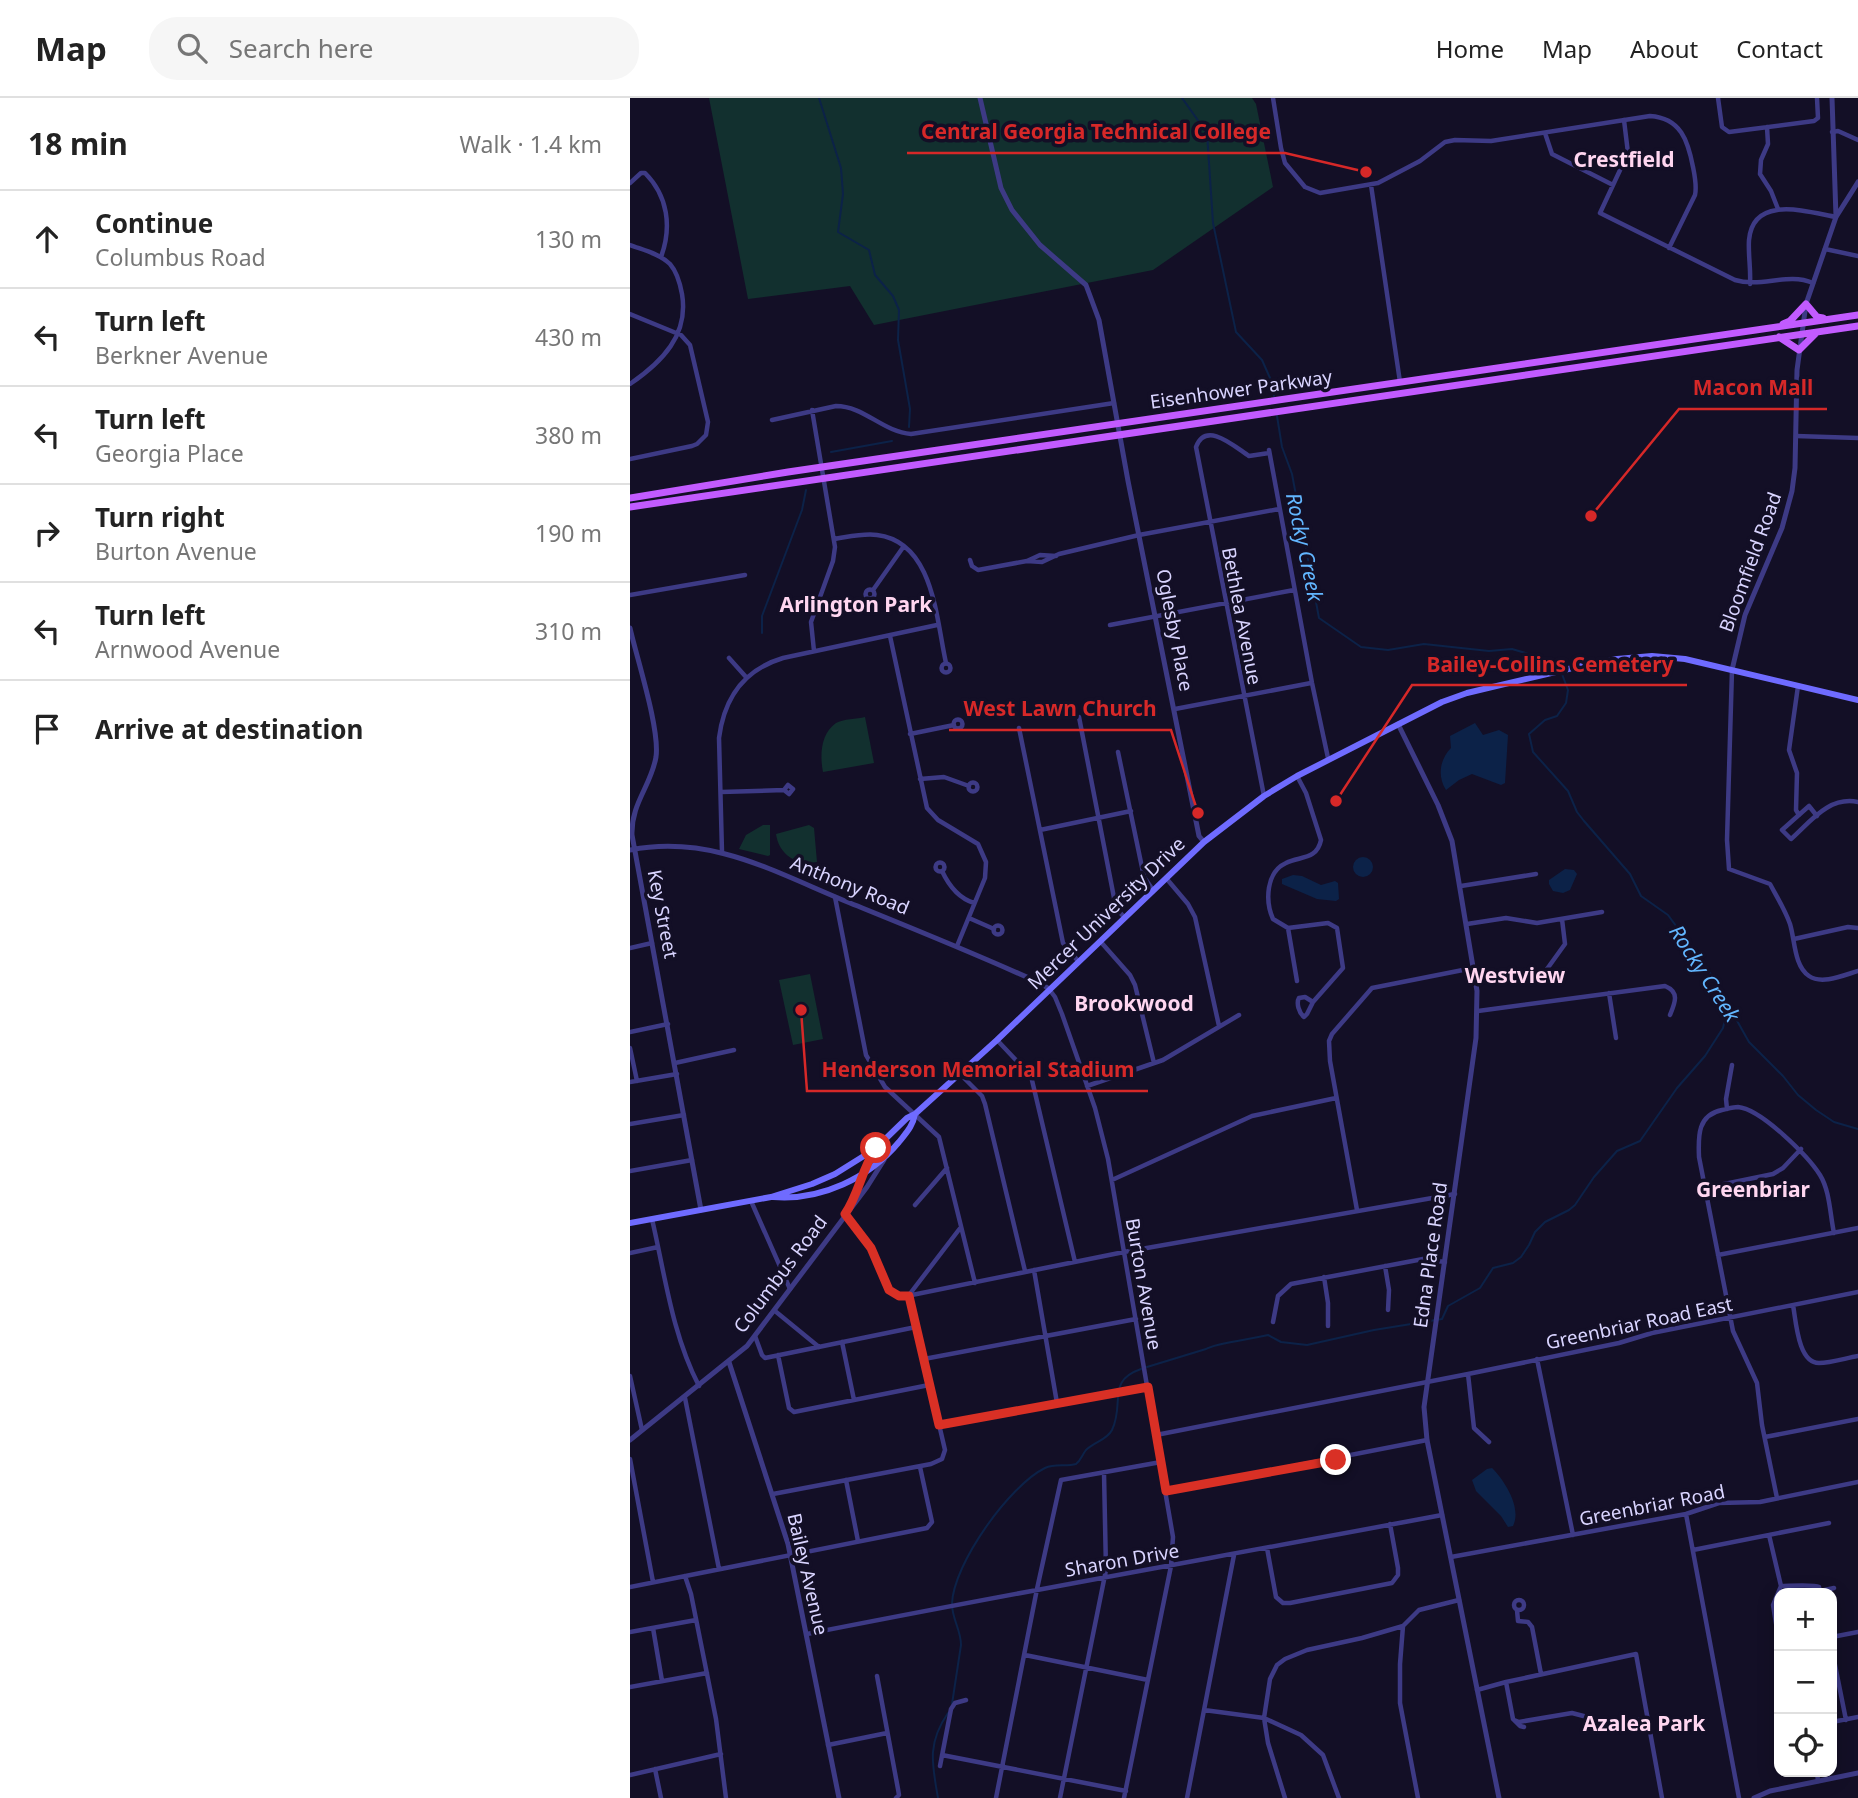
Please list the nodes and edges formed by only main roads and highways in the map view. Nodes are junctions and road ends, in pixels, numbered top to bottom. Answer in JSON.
{"nodes":[{"id":1,"x":1858,"y":315,"type":"edge"},
{"id":2,"x":1831,"y":319,"type":"junction"},
{"id":3,"x":1777,"y":326,"type":"junction"},
{"id":4,"x":1858,"y":326,"type":"edge"},
{"id":5,"x":1817,"y":332,"type":"junction"},
{"id":6,"x":1779,"y":337,"type":"junction"},
{"id":7,"x":630,"y":498,"type":"edge"},
{"id":8,"x":630,"y":507,"type":"edge"},
{"id":9,"x":1858,"y":700,"type":"edge"},
{"id":10,"x":915,"y":1114,"type":"junction"},
{"id":11,"x":771,"y":1197,"type":"junction"},
{"id":12,"x":630,"y":1223,"type":"edge"}],
"edges":[{"from":1,"to":2,"type":"main road","name":"Eisenhower Parkway"},
{"from":2,"to":3,"type":"main road","name":"Eisenhower Parkway"},
{"from":2,"to":3,"type":"main road"},
{"from":3,"to":7,"type":"main road","name":"Eisenhower Parkway"},
{"from":4,"to":5,"type":"main road","name":"Eisenhower Parkway"},
{"from":5,"to":6,"type":"main road","name":"Eisenhower Parkway"},
{"from":5,"to":6,"type":"main road"},
{"from":6,"to":8,"type":"main road","name":"Eisenhower Parkway"},
{"from":9,"to":10,"type":"main road","name":"Mercer University Drive"},
{"from":10,"to":11,"type":"main road","name":"Mercer University Drive"},
{"from":10,"to":11,"type":"main road","name":"Mercer University Drive"},
{"from":11,"to":12,"type":"main road","name":"Mercer University Drive"}]}
